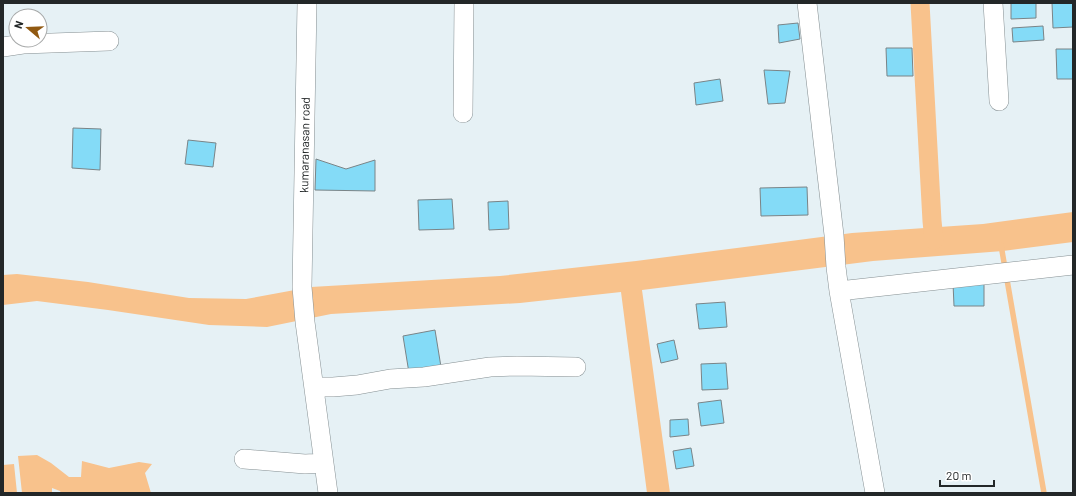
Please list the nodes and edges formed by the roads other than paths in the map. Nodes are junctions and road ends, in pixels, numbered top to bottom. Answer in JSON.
{"nodes":[{"id":1,"x":307,"y":3,"type":"edge"},
{"id":2,"x":464,"y":3,"type":"edge"},
{"id":3,"x":807,"y":3,"type":"edge"},
{"id":4,"x":993,"y":3,"type":"edge"},
{"id":5,"x":109,"y":41,"type":"dead end"},
{"id":6,"x":3,"y":47,"type":"edge"},
{"id":7,"x":999,"y":100,"type":"dead end"},
{"id":8,"x":463,"y":113,"type":"dead end"},
{"id":9,"x":1073,"y":265,"type":"edge"},
{"id":10,"x":839,"y":291,"type":"junction"},
{"id":11,"x":576,"y":367,"type":"dead end"},
{"id":12,"x":314,"y":387,"type":"junction"},
{"id":13,"x":244,"y":459,"type":"dead end"},
{"id":14,"x":324,"y":463,"type":"junction"},
{"id":15,"x":328,"y":493,"type":"edge"},
{"id":16,"x":875,"y":493,"type":"edge"}],
"edges":[{"from":1,"to":12,"type":"street","name":"kumaranasan road"},
{"from":2,"to":8,"type":"street"},
{"from":3,"to":10,"type":"street"},
{"from":4,"to":7,"type":"street"},
{"from":5,"to":6,"type":"street"},
{"from":9,"to":10,"type":"street"},
{"from":10,"to":16,"type":"street"},
{"from":11,"to":12,"type":"street"},
{"from":12,"to":14,"type":"street"},
{"from":13,"to":14,"type":"street"},
{"from":14,"to":15,"type":"street"}]}
